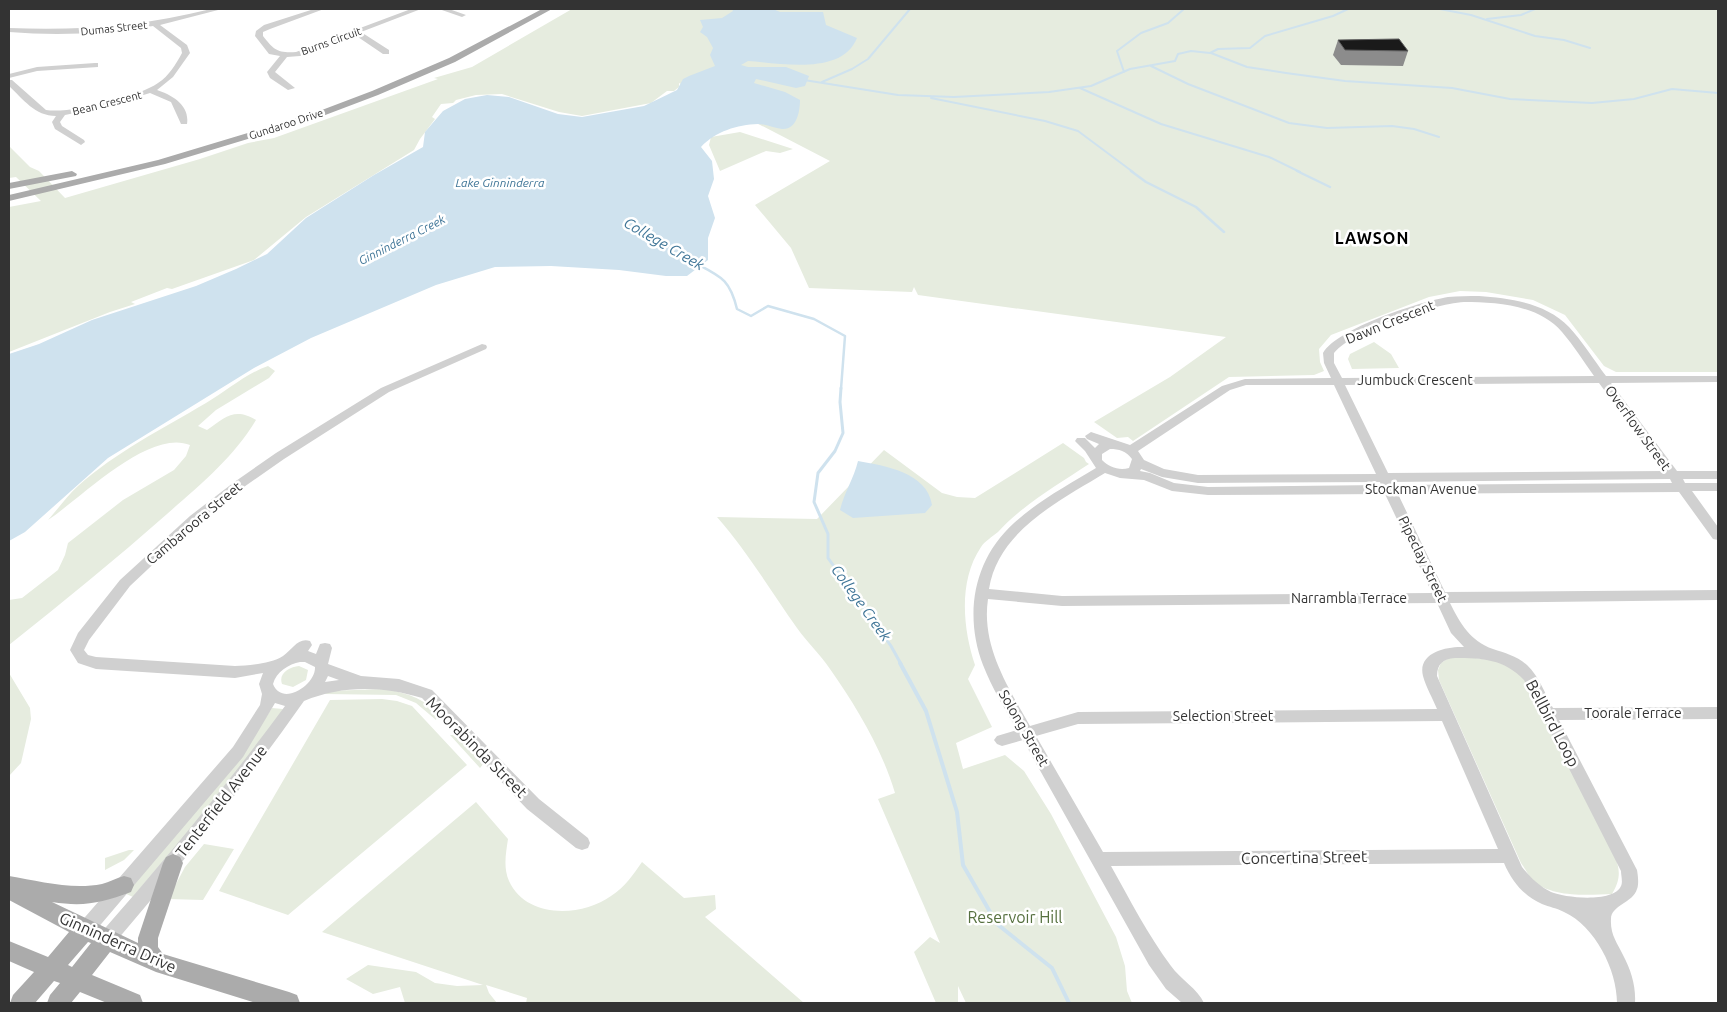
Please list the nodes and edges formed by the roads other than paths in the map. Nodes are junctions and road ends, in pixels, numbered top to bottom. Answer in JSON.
{"nodes":[{"id":1,"x":218,"y":9,"type":"edge"},
{"id":2,"x":320,"y":9,"type":"edge"},
{"id":3,"x":417,"y":9,"type":"edge"},
{"id":4,"x":444,"y":9,"type":"edge"},
{"id":5,"x":530,"y":9,"type":"edge"},
{"id":6,"x":548,"y":9,"type":"edge"},
{"id":7,"x":462,"y":15,"type":"dead end"},
{"id":8,"x":154,"y":24,"type":"junction"},
{"id":9,"x":9,"y":30,"type":"edge"},
{"id":10,"x":356,"y":32,"type":"junction"},
{"id":11,"x":386,"y":52,"type":"dead end"},
{"id":12,"x":285,"y":54,"type":"junction"},
{"id":13,"x":95,"y":65,"type":"dead end"},
{"id":14,"x":9,"y":76,"type":"edge"},
{"id":15,"x":9,"y":82,"type":"edge"},
{"id":16,"x":291,"y":88,"type":"dead end"},
{"id":17,"x":151,"y":91,"type":"junction"},
{"id":18,"x":61,"y":114,"type":"junction"},
{"id":19,"x":184,"y":122,"type":"dead end"},
{"id":20,"x":81,"y":142,"type":"dead end"},
{"id":21,"x":9,"y":186,"type":"edge"},
{"id":22,"x":11,"y":199,"type":"edge"},
{"id":23,"x":482,"y":347,"type":"dead end"},
{"id":24,"x":1603,"y":379,"type":"junction"},
{"id":25,"x":1718,"y":379,"type":"edge"},
{"id":26,"x":1338,"y":381,"type":"junction"},
{"id":27,"x":1112,"y":445,"type":"junction"},
{"id":28,"x":1131,"y":450,"type":"junction"},
{"id":29,"x":1099,"y":463,"type":"junction"},
{"id":30,"x":1139,"y":463,"type":"junction"},
{"id":31,"x":1126,"y":473,"type":"junction"},
{"id":32,"x":1674,"y":476,"type":"junction"},
{"id":33,"x":1718,"y":476,"type":"edge"},
{"id":34,"x":1387,"y":484,"type":"junction"},
{"id":35,"x":1718,"y":487,"type":"edge"},
{"id":36,"x":1683,"y":488,"type":"junction"},
{"id":37,"x":1718,"y":536,"type":"edge"},
{"id":38,"x":981,"y":593,"type":"junction"},
{"id":39,"x":1718,"y":595,"type":"edge"},
{"id":40,"x":1442,"y":597,"type":"junction"},
{"id":41,"x":1456,"y":629,"type":"junction"},
{"id":42,"x":305,"y":645,"type":"dead end"},
{"id":43,"x":1486,"y":652,"type":"junction"},
{"id":44,"x":1449,"y":653,"type":"junction"},
{"id":45,"x":323,"y":660,"type":"junction"},
{"id":46,"x":285,"y":661,"type":"junction"},
{"id":47,"x":235,"y":672,"type":"junction"},
{"id":48,"x":359,"y":682,"type":"junction"},
{"id":49,"x":268,"y":690,"type":"junction"},
{"id":50,"x":305,"y":694,"type":"junction"},
{"id":51,"x":1718,"y":712,"type":"edge"},
{"id":52,"x":1446,"y":714,"type":"junction"},
{"id":53,"x":1549,"y":714,"type":"junction"},
{"id":54,"x":1027,"y":733,"type":"junction"},
{"id":55,"x":1002,"y":740,"type":"dead end"},
{"id":56,"x":582,"y":843,"type":"dead end"},
{"id":57,"x":1508,"y":856,"type":"junction"},
{"id":58,"x":1099,"y":859,"type":"junction"},
{"id":59,"x":173,"y":863,"type":"junction"},
{"id":60,"x":9,"y":885,"type":"edge"},
{"id":61,"x":124,"y":885,"type":"junction"},
{"id":62,"x":9,"y":890,"type":"edge"},
{"id":63,"x":1566,"y":904,"type":"junction"},
{"id":64,"x":1610,"y":904,"type":"junction"},
{"id":65,"x":85,"y":930,"type":"junction"},
{"id":66,"x":1604,"y":936,"type":"junction"},
{"id":67,"x":106,"y":940,"type":"junction"},
{"id":68,"x":9,"y":951,"type":"edge"},
{"id":69,"x":156,"y":962,"type":"junction"},
{"id":70,"x":51,"y":970,"type":"junction"},
{"id":71,"x":76,"y":980,"type":"junction"},
{"id":72,"x":21,"y":1003,"type":"edge"},
{"id":73,"x":58,"y":1003,"type":"edge"},
{"id":74,"x":132,"y":1003,"type":"edge"},
{"id":75,"x":289,"y":1003,"type":"edge"},
{"id":76,"x":1195,"y":1003,"type":"edge"},
{"id":77,"x":1626,"y":1003,"type":"edge"}],
"edges":[{"from":1,"to":8,"type":"street","name":"Dumas Street"},
{"from":2,"to":12,"type":"street","name":"Burns Circuit"},
{"from":3,"to":10,"type":"street","name":"Burns Circuit"},
{"from":4,"to":7,"type":"street"},
{"from":5,"to":21,"type":"main road","name":"Gundaroo Drive"},
{"from":6,"to":22,"type":"main road","name":"Gundaroo Drive"},
{"from":8,"to":9,"type":"street","name":"Dumas Street"},
{"from":8,"to":17,"type":"street","name":"Bean Crescent"},
{"from":10,"to":11,"type":"street"},
{"from":10,"to":12,"type":"street","name":"Burns Circuit"},
{"from":12,"to":16,"type":"street"},
{"from":13,"to":14,"type":"street"},
{"from":15,"to":18,"type":"street","name":"Bean Crescent"},
{"from":17,"to":18,"type":"street","name":"Bean Crescent"},
{"from":17,"to":19,"type":"street"},
{"from":18,"to":20,"type":"street"},
{"from":23,"to":47,"type":"street","name":"Cambaroora Street"},
{"from":24,"to":25,"type":"street","name":"Jumbuck Crescent"},
{"from":24,"to":26,"type":"street","name":"Jumbuck Crescent"},
{"from":24,"to":26,"type":"street","name":"Dawn Crescent"},
{"from":24,"to":32,"type":"street","name":"Overflow Street"},
{"from":26,"to":28,"type":"street","name":"Jumbuck Crescent"},
{"from":26,"to":34,"type":"street","name":"Pipeclay Street"},
{"from":27,"to":28,"type":"street"},
{"from":27,"to":29,"type":"street"},
{"from":27,"to":29,"type":"street"},
{"from":28,"to":30,"type":"street"},
{"from":29,"to":31,"type":"street"},
{"from":29,"to":38,"type":"street","name":"Solong Street"},
{"from":30,"to":31,"type":"street"},
{"from":30,"to":34,"type":"street","name":"Stockman Avenue"},
{"from":31,"to":34,"type":"street","name":"Stockman Avenue"},
{"from":32,"to":33,"type":"street","name":"Stockman Avenue"},
{"from":32,"to":34,"type":"street","name":"Stockman Avenue"},
{"from":32,"to":36,"type":"street"},
{"from":34,"to":36,"type":"street","name":"Stockman Avenue"},
{"from":34,"to":40,"type":"street","name":"Pipeclay Street"},
{"from":35,"to":36,"type":"street","name":"Stockman Avenue"},
{"from":36,"to":37,"type":"street"},
{"from":38,"to":40,"type":"street","name":"Narrambla Terrace"},
{"from":38,"to":54,"type":"street","name":"Solong Street"},
{"from":39,"to":40,"type":"street","name":"Narrambla Terrace"},
{"from":40,"to":41,"type":"street","name":"Pipeclay Street"},
{"from":41,"to":43,"type":"street","name":"Pipeclay Street"},
{"from":41,"to":44,"type":"street"},
{"from":42,"to":46,"type":"street"},
{"from":43,"to":44,"type":"street","name":"Bellbird Loop"},
{"from":43,"to":53,"type":"street","name":"Bellbird Loop"},
{"from":44,"to":52,"type":"street"},
{"from":45,"to":46,"type":"street"},
{"from":45,"to":48,"type":"street"},
{"from":45,"to":50,"type":"street"},
{"from":46,"to":47,"type":"street","name":"Cambaroora Street"},
{"from":46,"to":49,"type":"street"},
{"from":47,"to":49,"type":"street","name":"Cambaroora Street"},
{"from":48,"to":50,"type":"street"},
{"from":48,"to":56,"type":"street","name":"Moorabinda Street"},
{"from":49,"to":50,"type":"street"},
{"from":49,"to":61,"type":"street","name":"Tenterfield Avenue"},
{"from":50,"to":59,"type":"street","name":"Tenterfield Avenue"},
{"from":51,"to":53,"type":"street","name":"Toorale Terrace"},
{"from":52,"to":54,"type":"street","name":"Selection Street"},
{"from":52,"to":57,"type":"street"},
{"from":53,"to":64,"type":"street","name":"Bellbird Loop"},
{"from":54,"to":55,"type":"street","name":"Selection Street"},
{"from":54,"to":58,"type":"street","name":"Solong Street"},
{"from":57,"to":58,"type":"street","name":"Concertina Street"},
{"from":57,"to":63,"type":"street"},
{"from":58,"to":76,"type":"street","name":"Solong Street"},
{"from":59,"to":67,"type":"street","name":"Tenterfield Avenue"},
{"from":59,"to":69,"type":"main road"},
{"from":60,"to":61,"type":"main road"},
{"from":61,"to":65,"type":"street","name":"Tenterfield Avenue"},
{"from":62,"to":65,"type":"main road","name":"Ginninderra Drive"},
{"from":63,"to":64,"type":"street"},
{"from":63,"to":66,"type":"street"},
{"from":64,"to":66,"type":"street"},
{"from":65,"to":67,"type":"main road","name":"Ginninderra Drive"},
{"from":65,"to":70,"type":"main road"},
{"from":66,"to":77,"type":"street"},
{"from":67,"to":69,"type":"main road","name":"Ginninderra Drive"},
{"from":67,"to":71,"type":"main road"},
{"from":68,"to":70,"type":"main road"},
{"from":69,"to":75,"type":"main road","name":"Ginninderra Drive"},
{"from":70,"to":71,"type":"main road"},
{"from":70,"to":72,"type":"main road"},
{"from":71,"to":73,"type":"main road"},
{"from":71,"to":74,"type":"main road"}]}
